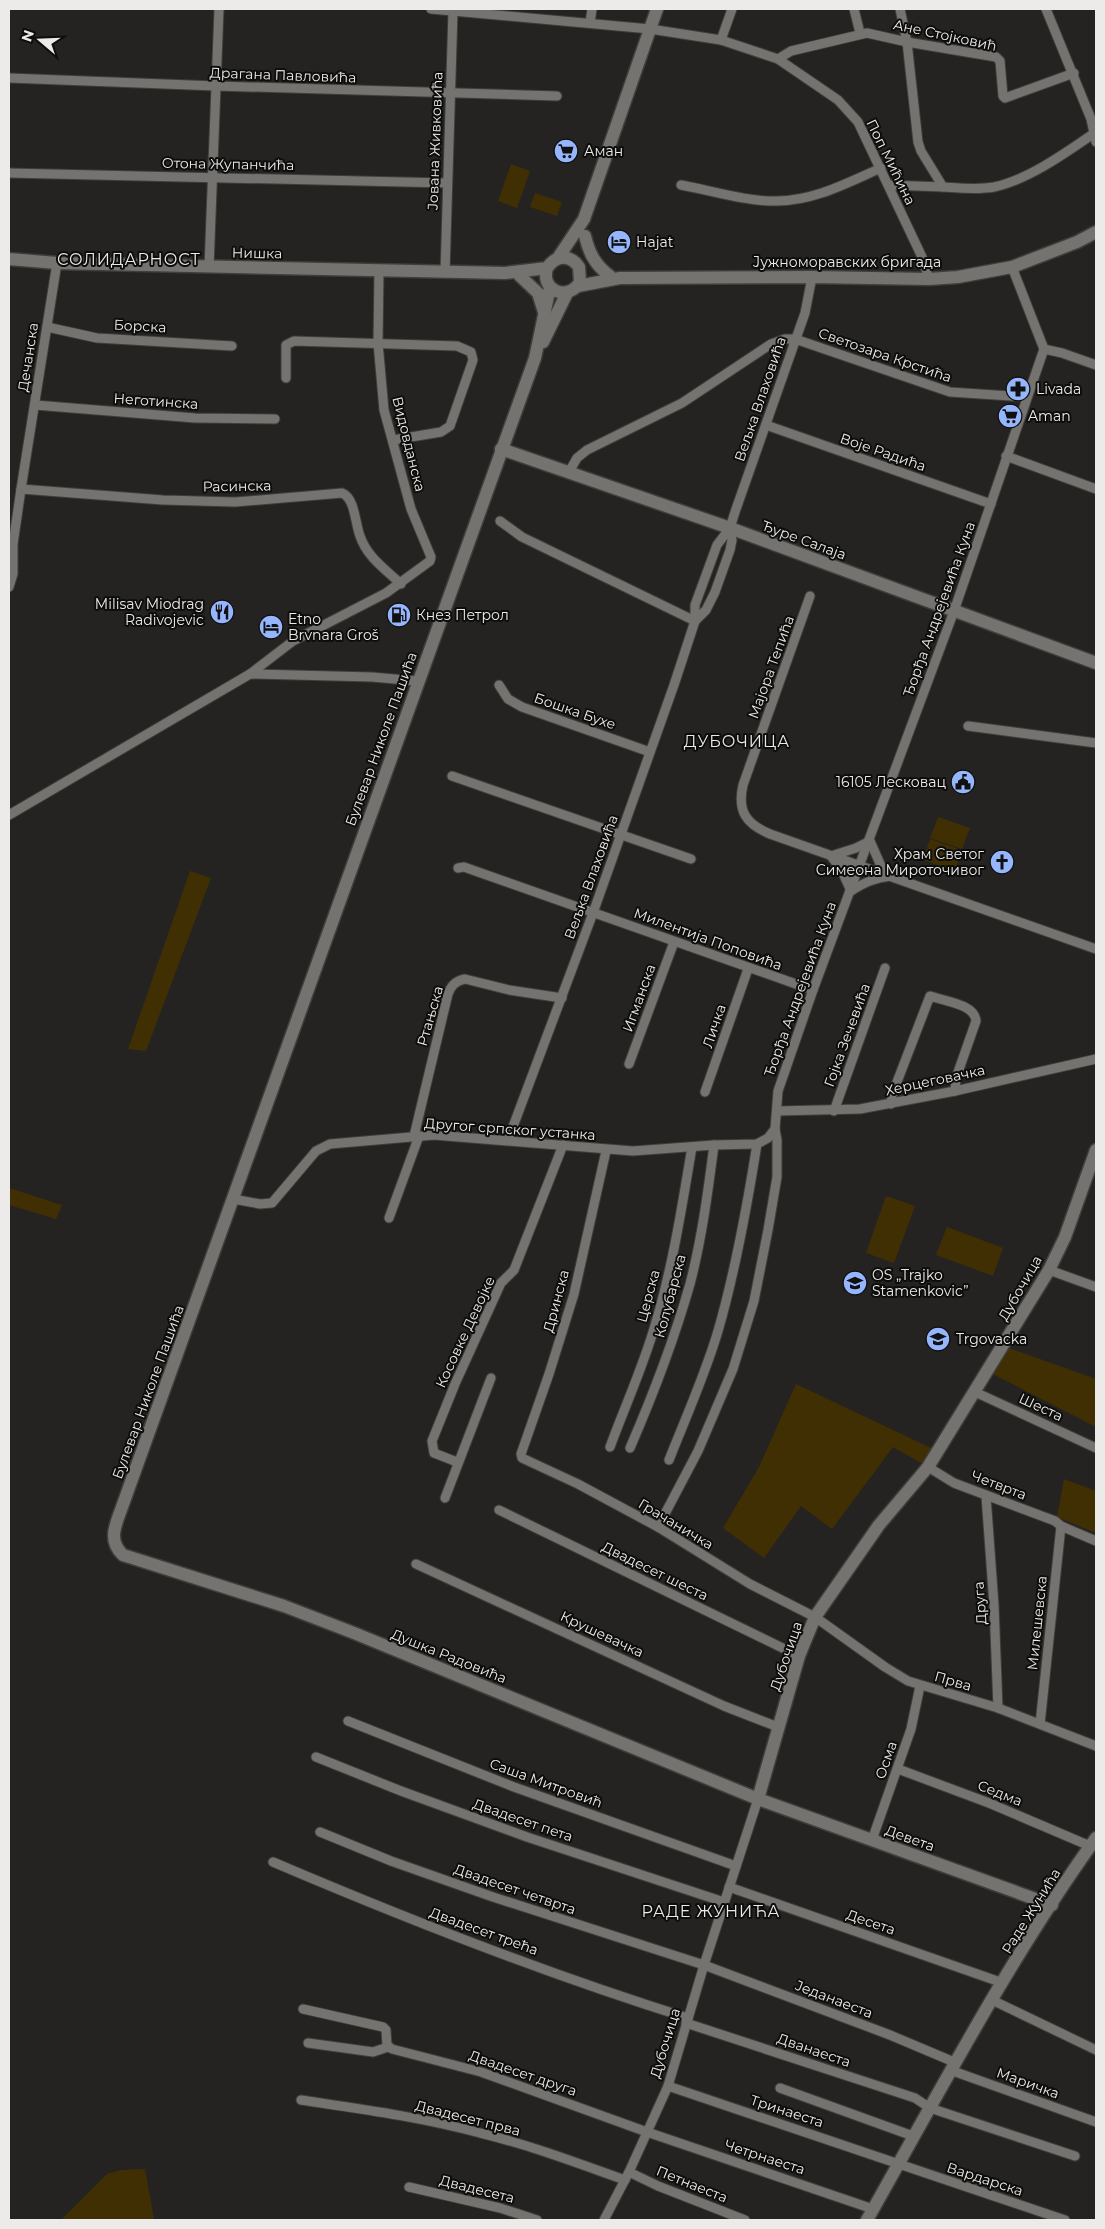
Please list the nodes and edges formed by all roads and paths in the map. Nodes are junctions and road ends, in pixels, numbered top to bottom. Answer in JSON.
{"nodes":[{"id":1,"x":219,"y":9,"type":"edge"},
{"id":2,"x":431,"y":9,"type":"edge"},
{"id":3,"x":592,"y":9,"type":"edge"},
{"id":4,"x":657,"y":9,"type":"edge"},
{"id":5,"x":732,"y":9,"type":"edge"},
{"id":6,"x":854,"y":9,"type":"edge"},
{"id":7,"x":900,"y":9,"type":"edge"},
{"id":8,"x":1046,"y":9,"type":"edge"},
{"id":9,"x":452,"y":11,"type":"junction"},
{"id":10,"x":590,"y":24,"type":"junction"},
{"id":11,"x":650,"y":29,"type":"junction"},
{"id":12,"x":860,"y":33,"type":"junction"},
{"id":13,"x":721,"y":40,"type":"junction"},
{"id":14,"x":907,"y":42,"type":"junction"},
{"id":15,"x":778,"y":59,"type":"junction"},
{"id":16,"x":1074,"y":73,"type":"junction"},
{"id":17,"x":9,"y":78,"type":"edge"},
{"id":18,"x":216,"y":86,"type":"junction"},
{"id":19,"x":450,"y":94,"type":"junction"},
{"id":20,"x":557,"y":96,"type":"dead end"},
{"id":21,"x":1096,"y":136,"type":"edge"},
{"id":22,"x":881,"y":168,"type":"junction"},
{"id":23,"x":9,"y":173,"type":"edge"},
{"id":24,"x":212,"y":178,"type":"junction"},
{"id":25,"x":447,"y":183,"type":"junction"},
{"id":26,"x":681,"y":185,"type":"dead end"},
{"id":27,"x":889,"y":185,"type":"junction"},
{"id":28,"x":943,"y":187,"type":"junction"},
{"id":29,"x":584,"y":219,"type":"junction"},
{"id":30,"x":1096,"y":232,"type":"edge"},
{"id":31,"x":585,"y":236,"type":"junction"},
{"id":32,"x":558,"y":258,"type":"junction"},
{"id":33,"x":9,"y":260,"type":"edge"},
{"id":34,"x":58,"y":263,"type":"junction"},
{"id":35,"x":578,"y":265,"type":"junction"},
{"id":36,"x":209,"y":267,"type":"junction"},
{"id":37,"x":1012,"y":268,"type":"junction"},
{"id":38,"x":379,"y":270,"type":"junction"},
{"id":39,"x":445,"y":273,"type":"junction"},
{"id":40,"x":505,"y":273,"type":"junction"},
{"id":41,"x":520,"y":276,"type":"junction"},
{"id":42,"x":615,"y":277,"type":"junction"},
{"id":43,"x":812,"y":277,"type":"junction"},
{"id":44,"x":548,"y":278,"type":"junction"},
{"id":45,"x":930,"y":279,"type":"junction"},
{"id":46,"x":572,"y":290,"type":"junction"},
{"id":47,"x":545,"y":316,"type":"junction"},
{"id":48,"x":47,"y":327,"type":"junction"},
{"id":49,"x":795,"y":339,"type":"junction"},
{"id":50,"x":378,"y":343,"type":"junction"},
{"id":51,"x":232,"y":346,"type":"dead end"},
{"id":52,"x":1044,"y":349,"type":"junction"},
{"id":53,"x":535,"y":358,"type":"junction"},
{"id":54,"x":1096,"y":365,"type":"edge"},
{"id":55,"x":286,"y":378,"type":"dead end"},
{"id":56,"x":1027,"y":397,"type":"junction"},
{"id":57,"x":35,"y":405,"type":"junction"},
{"id":58,"x":276,"y":419,"type":"dead end"},
{"id":59,"x":766,"y":425,"type":"junction"},
{"id":60,"x":393,"y":440,"type":"junction"},
{"id":61,"x":501,"y":448,"type":"junction"},
{"id":62,"x":1006,"y":456,"type":"junction"},
{"id":63,"x":569,"y":472,"type":"junction"},
{"id":64,"x":20,"y":489,"type":"junction"},
{"id":65,"x":1096,"y":489,"type":"edge"},
{"id":66,"x":991,"y":504,"type":"junction"},
{"id":67,"x":500,"y":521,"type":"dead end"},
{"id":68,"x":730,"y":528,"type":"junction"},
{"id":69,"x":401,"y":584,"type":"junction"},
{"id":70,"x":9,"y":587,"type":"edge"},
{"id":71,"x":810,"y":596,"type":"dead end"},
{"id":72,"x":954,"y":612,"type":"junction"},
{"id":73,"x":695,"y":621,"type":"junction"},
{"id":74,"x":1096,"y":663,"type":"edge"},
{"id":75,"x":250,"y":674,"type":"junction"},
{"id":76,"x":418,"y":681,"type":"junction"},
{"id":77,"x":499,"y":686,"type":"dead end"},
{"id":78,"x":968,"y":726,"type":"dead end"},
{"id":79,"x":1096,"y":743,"type":"edge"},
{"id":80,"x":650,"y":752,"type":"junction"},
{"id":81,"x":452,"y":776,"type":"dead end"},
{"id":82,"x":9,"y":815,"type":"edge"},
{"id":83,"x":621,"y":834,"type":"junction"},
{"id":84,"x":870,"y":841,"type":"junction"},
{"id":85,"x":831,"y":856,"type":"junction"},
{"id":86,"x":691,"y":858,"type":"dead end"},
{"id":87,"x":861,"y":866,"type":"junction"},
{"id":88,"x":458,"y":868,"type":"dead end"},
{"id":89,"x":891,"y":876,"type":"junction"},
{"id":90,"x":851,"y":891,"type":"junction"},
{"id":91,"x":593,"y":913,"type":"junction"},
{"id":92,"x":674,"y":942,"type":"junction"},
{"id":93,"x":1096,"y":949,"type":"edge"},
{"id":94,"x":885,"y":968,"type":"dead end"},
{"id":95,"x":748,"y":969,"type":"junction"},
{"id":96,"x":813,"y":990,"type":"junction"},
{"id":97,"x":562,"y":998,"type":"junction"},
{"id":98,"x":1096,"y":1059,"type":"edge"},
{"id":99,"x":629,"y":1064,"type":"dead end"},
{"id":100,"x":955,"y":1091,"type":"junction"},
{"id":101,"x":705,"y":1092,"type":"dead end"},
{"id":102,"x":891,"y":1104,"type":"junction"},
{"id":103,"x":777,"y":1111,"type":"junction"},
{"id":104,"x":834,"y":1111,"type":"junction"},
{"id":105,"x":775,"y":1129,"type":"junction"},
{"id":106,"x":416,"y":1136,"type":"junction"},
{"id":107,"x":508,"y":1140,"type":"junction"},
{"id":108,"x":757,"y":1144,"type":"junction"},
{"id":109,"x":714,"y":1145,"type":"junction"},
{"id":110,"x":563,"y":1146,"type":"junction"},
{"id":111,"x":692,"y":1147,"type":"junction"},
{"id":112,"x":606,"y":1150,"type":"junction"},
{"id":113,"x":1096,"y":1150,"type":"edge"},
{"id":114,"x":233,"y":1199,"type":"junction"},
{"id":115,"x":389,"y":1218,"type":"dead end"},
{"id":116,"x":1049,"y":1270,"type":"junction"},
{"id":117,"x":1096,"y":1288,"type":"edge"},
{"id":118,"x":490,"y":1378,"type":"dead end"},
{"id":119,"x":975,"y":1392,"type":"junction"},
{"id":120,"x":610,"y":1447,"type":"dead end"},
{"id":121,"x":630,"y":1448,"type":"dead end"},
{"id":122,"x":1096,"y":1448,"type":"edge"},
{"id":123,"x":521,"y":1456,"type":"joint"},
{"id":124,"x":669,"y":1460,"type":"dead end"},
{"id":125,"x":457,"y":1462,"type":"junction"},
{"id":126,"x":928,"y":1467,"type":"junction"},
{"id":127,"x":986,"y":1496,"type":"junction"},
{"id":128,"x":445,"y":1498,"type":"dead end"},
{"id":129,"x":499,"y":1510,"type":"dead end"},
{"id":130,"x":1061,"y":1526,"type":"junction"},
{"id":131,"x":658,"y":1528,"type":"junction"},
{"id":132,"x":1096,"y":1541,"type":"edge"},
{"id":133,"x":123,"y":1555,"type":"joint"},
{"id":134,"x":416,"y":1564,"type":"dead end"},
{"id":135,"x":816,"y":1617,"type":"junction"},
{"id":136,"x":799,"y":1656,"type":"junction"},
{"id":137,"x":920,"y":1686,"type":"junction"},
{"id":138,"x":998,"y":1708,"type":"junction"},
{"id":139,"x":348,"y":1721,"type":"dead end"},
{"id":140,"x":1040,"y":1724,"type":"junction"},
{"id":141,"x":778,"y":1727,"type":"junction"},
{"id":142,"x":1096,"y":1746,"type":"edge"},
{"id":143,"x":316,"y":1757,"type":"dead end"},
{"id":144,"x":898,"y":1768,"type":"junction"},
{"id":145,"x":758,"y":1799,"type":"junction"},
{"id":146,"x":320,"y":1832,"type":"dead end"},
{"id":147,"x":872,"y":1840,"type":"junction"},
{"id":148,"x":1093,"y":1842,"type":"edge"},
{"id":149,"x":273,"y":1862,"type":"dead end"},
{"id":150,"x":736,"y":1866,"type":"junction"},
{"id":151,"x":729,"y":1887,"type":"junction"},
{"id":152,"x":724,"y":1902,"type":"junction"},
{"id":153,"x":1052,"y":1905,"type":"junction"},
{"id":154,"x":704,"y":1965,"type":"junction"},
{"id":155,"x":1003,"y":1983,"type":"junction"},
{"id":156,"x":992,"y":2000,"type":"junction"},
{"id":157,"x":303,"y":2009,"type":"dead end"},
{"id":158,"x":687,"y":2020,"type":"junction"},
{"id":159,"x":308,"y":2043,"type":"dead end"},
{"id":160,"x":388,"y":2047,"type":"junction"},
{"id":161,"x":1096,"y":2050,"type":"edge"},
{"id":162,"x":952,"y":2066,"type":"junction"},
{"id":163,"x":668,"y":2086,"type":"junction"},
{"id":164,"x":780,"y":2088,"type":"dead end"},
{"id":165,"x":300,"y":2100,"type":"dead end"},
{"id":166,"x":930,"y":2108,"type":"junction"},
{"id":167,"x":1096,"y":2122,"type":"edge"},
{"id":168,"x":647,"y":2132,"type":"junction"},
{"id":169,"x":914,"y":2136,"type":"junction"},
{"id":170,"x":1075,"y":2156,"type":"dead end"},
{"id":171,"x":897,"y":2164,"type":"junction"},
{"id":172,"x":627,"y":2176,"type":"junction"},
{"id":173,"x":409,"y":2187,"type":"dead end"},
{"id":174,"x":871,"y":2217,"type":"edge"},
{"id":175,"x":537,"y":2220,"type":"edge"},
{"id":176,"x":604,"y":2220,"type":"edge"},
{"id":177,"x":745,"y":2220,"type":"edge"},
{"id":178,"x":1064,"y":2220,"type":"edge"}],
"edges":[{"from":1,"to":18,"type":"street"},
{"from":2,"to":9,"type":"street","name":"Поп Мићина"},
{"from":3,"to":10,"type":"street"},
{"from":4,"to":11,"type":"street"},
{"from":5,"to":13,"type":"street"},
{"from":6,"to":12,"type":"street"},
{"from":7,"to":14,"type":"street"},
{"from":8,"to":16,"type":"street"},
{"from":9,"to":10,"type":"street","name":"Поп Мићина"},
{"from":9,"to":19,"type":"street","name":"Јована Живковића"},
{"from":10,"to":11,"type":"street","name":"Поп Мићина"},
{"from":11,"to":13,"type":"street","name":"Поп Мићина"},
{"from":11,"to":29,"type":"street"},
{"from":12,"to":14,"type":"street","name":"Ане Стојковић"},
{"from":12,"to":15,"type":"street","name":"Ане Стојковић"},
{"from":13,"to":15,"type":"street","name":"Поп Мићина"},
{"from":14,"to":16,"type":"street","name":"Ане Стојковић"},
{"from":14,"to":28,"type":"street"},
{"from":15,"to":22,"type":"street","name":"Поп Мићина"},
{"from":16,"to":21,"type":"street"},
{"from":17,"to":18,"type":"street","name":"Драгана Павловића"},
{"from":18,"to":19,"type":"street","name":"Драгана Павловића"},
{"from":18,"to":24,"type":"street"},
{"from":19,"to":20,"type":"street","name":"Драгана Павловића"},
{"from":19,"to":25,"type":"street","name":"Јована Живковића"},
{"from":21,"to":28,"type":"street"},
{"from":22,"to":26,"type":"street"},
{"from":22,"to":27,"type":"street","name":"Поп Мићина"},
{"from":23,"to":24,"type":"street","name":"Отона Жупанчића"},
{"from":24,"to":25,"type":"street","name":"Отона Жупанчића"},
{"from":24,"to":36,"type":"street"},
{"from":25,"to":39,"type":"street","name":"Јована Живковића"},
{"from":27,"to":28,"type":"street"},
{"from":27,"to":45,"type":"street","name":"Поп Мићина"},
{"from":29,"to":31,"type":"street"},
{"from":29,"to":32,"type":"street"},
{"from":30,"to":37,"type":"street","name":"Јужноморавских бригада"},
{"from":31,"to":35,"type":"street"},
{"from":31,"to":42,"type":"street"},
{"from":32,"to":35,"type":"street"},
{"from":32,"to":44,"type":"street"},
{"from":33,"to":34,"type":"street","name":"Нишка"},
{"from":34,"to":36,"type":"street","name":"Нишка"},
{"from":34,"to":48,"type":"street","name":"Дечанска"},
{"from":35,"to":42,"type":"street","name":"Јужноморавских бригада"},
{"from":35,"to":46,"type":"street"},
{"from":36,"to":38,"type":"street","name":"Нишка"},
{"from":37,"to":45,"type":"street","name":"Јужноморавских бригада"},
{"from":37,"to":52,"type":"street"},
{"from":38,"to":39,"type":"street","name":"Нишка"},
{"from":38,"to":50,"type":"street","name":"Видовданска"},
{"from":39,"to":40,"type":"street","name":"Нишка"},
{"from":40,"to":41,"type":"street"},
{"from":40,"to":44,"type":"street"},
{"from":41,"to":44,"type":"street"},
{"from":41,"to":47,"type":"street"},
{"from":42,"to":43,"type":"street","name":"Јужноморавских бригада"},
{"from":42,"to":46,"type":"street","name":"Јужноморавских бригада"},
{"from":43,"to":45,"type":"street","name":"Јужноморавских бригада"},
{"from":43,"to":49,"type":"street","name":"Вељка Влаховића"},
{"from":44,"to":46,"type":"street"},
{"from":44,"to":47,"type":"street","name":"Булевар Николе Пашића"},
{"from":46,"to":53,"type":"street"},
{"from":47,"to":53,"type":"street","name":"Булевар Николе Пашића"},
{"from":48,"to":51,"type":"street","name":"Борска"},
{"from":48,"to":57,"type":"street","name":"Дечанска"},
{"from":49,"to":56,"type":"street","name":"Светозара Крстића"},
{"from":49,"to":59,"type":"street","name":"Вељка Влаховића"},
{"from":49,"to":63,"type":"street"},
{"from":50,"to":55,"type":"street"},
{"from":50,"to":60,"type":"street","name":"Видовданска"},
{"from":50,"to":60,"type":"street"},
{"from":52,"to":54,"type":"street"},
{"from":52,"to":56,"type":"street","name":"Ђорђа Андрејевића Куна"},
{"from":53,"to":61,"type":"street","name":"Булевар Николе Пашића"},
{"from":56,"to":62,"type":"street","name":"Ђорђа Андрејевића Куна"},
{"from":57,"to":58,"type":"street","name":"Неготинска"},
{"from":57,"to":64,"type":"street","name":"Дечанска"},
{"from":59,"to":66,"type":"street","name":"Воје Радића"},
{"from":59,"to":68,"type":"street","name":"Вељка Влаховића"},
{"from":60,"to":69,"type":"street","name":"Видовданска"},
{"from":61,"to":63,"type":"street","name":"Ђуре Салаја"},
{"from":61,"to":76,"type":"street","name":"Булевар Николе Пашића"},
{"from":62,"to":65,"type":"street"},
{"from":62,"to":66,"type":"street","name":"Ђорђа Андрејевића Куна"},
{"from":63,"to":68,"type":"street","name":"Ђуре Салаја"},
{"from":64,"to":69,"type":"street","name":"Расинска"},
{"from":64,"to":70,"type":"street","name":"Дечанска"},
{"from":66,"to":72,"type":"street","name":"Ђорђа Андрејевића Куна"},
{"from":67,"to":73,"type":"street"},
{"from":68,"to":72,"type":"street","name":"Ђуре Салаја"},
{"from":68,"to":73,"type":"street","name":"Вељка Влаховића"},
{"from":68,"to":73,"type":"street","name":"Вељка Влаховића"},
{"from":69,"to":75,"type":"street"},
{"from":71,"to":85,"type":"street","name":"Мајора Тепића"},
{"from":72,"to":74,"type":"street","name":"Ђуре Салаја"},
{"from":72,"to":84,"type":"street","name":"Ђорђа Андрејевића Куна"},
{"from":73,"to":80,"type":"street","name":"Вељка Влаховића"},
{"from":75,"to":76,"type":"street"},
{"from":75,"to":82,"type":"street"},
{"from":76,"to":114,"type":"street","name":"Булевар Николе Пашића"},
{"from":77,"to":80,"type":"street","name":"Бошка Бухе"},
{"from":78,"to":79,"type":"street"},
{"from":80,"to":83,"type":"street","name":"Вељка Влаховића"},
{"from":81,"to":83,"type":"street"},
{"from":83,"to":86,"type":"street"},
{"from":83,"to":91,"type":"street","name":"Вељка Влаховића"},
{"from":84,"to":85,"type":"street"},
{"from":84,"to":87,"type":"street","name":"Ђорђа Андрејевића Куна"},
{"from":84,"to":89,"type":"street"},
{"from":85,"to":87,"type":"street","name":"Мајора Тепића"},
{"from":85,"to":90,"type":"street"},
{"from":87,"to":89,"type":"street","name":"Мајора Тепића"},
{"from":87,"to":90,"type":"street","name":"Ђорђа Андрејевића Куна"},
{"from":88,"to":91,"type":"street","name":"Милентија Поповића"},
{"from":89,"to":90,"type":"street"},
{"from":89,"to":93,"type":"street","name":"Мајора Тепића"},
{"from":90,"to":96,"type":"street","name":"Ђорђа Андрејевића Куна"},
{"from":91,"to":92,"type":"street","name":"Милентија Поповића"},
{"from":91,"to":97,"type":"street","name":"Вељка Влаховића"},
{"from":92,"to":95,"type":"street","name":"Милентија Поповића"},
{"from":92,"to":99,"type":"street","name":"Игманска"},
{"from":94,"to":104,"type":"street","name":"Гојка Зечевића"},
{"from":95,"to":96,"type":"street","name":"Милентија Поповића"},
{"from":95,"to":101,"type":"street","name":"Личка"},
{"from":96,"to":103,"type":"street","name":"Ђорђа Андрејевића Куна"},
{"from":97,"to":106,"type":"street","name":"Ртањска"},
{"from":97,"to":107,"type":"street","name":"Вељка Влаховића"},
{"from":98,"to":100,"type":"street","name":"Херцеговачка"},
{"from":100,"to":102,"type":"street","name":"Херцеговачка"},
{"from":100,"to":102,"type":"street"},
{"from":102,"to":104,"type":"street","name":"Херцеговачка"},
{"from":103,"to":104,"type":"street","name":"Херцеговачка"},
{"from":103,"to":105,"type":"street","name":"Ђорђа Андрејевића Куна"},
{"from":105,"to":108,"type":"street"},
{"from":105,"to":131,"type":"street","name":"Ђорђа Андрејевића Куна"},
{"from":106,"to":107,"type":"street","name":"Другог српског устанка"},
{"from":106,"to":114,"type":"street","name":"Другог српског устанка"},
{"from":106,"to":115,"type":"street","name":"Ртањска"},
{"from":107,"to":110,"type":"street","name":"Другог српског устанка"},
{"from":108,"to":109,"type":"street","name":"Другог српског устанка"},
{"from":108,"to":124,"type":"street"},
{"from":109,"to":111,"type":"street","name":"Другог српског устанка"},
{"from":109,"to":121,"type":"street","name":"Колубарска"},
{"from":110,"to":112,"type":"street","name":"Другог српског устанка"},
{"from":110,"to":125,"type":"street","name":"Косовке Девојке"},
{"from":111,"to":112,"type":"street","name":"Другог српског устанка"},
{"from":111,"to":120,"type":"street","name":"Церска"},
{"from":112,"to":123,"type":"street","name":"Дринска"},
{"from":113,"to":116,"type":"street","name":"Дубочица"},
{"from":114,"to":133,"type":"street","name":"Булевар Николе Пашића"},
{"from":116,"to":117,"type":"street"},
{"from":116,"to":119,"type":"street","name":"Дубочица"},
{"from":118,"to":125,"type":"street"},
{"from":119,"to":122,"type":"street","name":"Шеста"},
{"from":119,"to":126,"type":"street","name":"Дубочица"},
{"from":123,"to":131,"type":"street","name":"Грачаничка"},
{"from":125,"to":128,"type":"street"},
{"from":126,"to":127,"type":"street","name":"Четврта"},
{"from":126,"to":135,"type":"street","name":"Дубочица"},
{"from":127,"to":130,"type":"street","name":"Четврта"},
{"from":127,"to":138,"type":"street","name":"Друга"},
{"from":129,"to":136,"type":"street","name":"Двадесет шеста"},
{"from":130,"to":132,"type":"street","name":"Четврта"},
{"from":130,"to":140,"type":"street","name":"Милешевска"},
{"from":131,"to":135,"type":"street","name":"Грачаничка"},
{"from":133,"to":145,"type":"street","name":"Душка Радовића"},
{"from":134,"to":141,"type":"street","name":"Крушевачка"},
{"from":135,"to":136,"type":"street","name":"Дубочица"},
{"from":135,"to":137,"type":"street","name":"Прва"},
{"from":136,"to":141,"type":"street","name":"Дубочица"},
{"from":137,"to":138,"type":"street","name":"Прва"},
{"from":137,"to":144,"type":"street","name":"Осма"},
{"from":138,"to":140,"type":"street","name":"Прва"},
{"from":139,"to":150,"type":"street","name":"Саша Митровић"},
{"from":140,"to":142,"type":"street","name":"Прва"},
{"from":141,"to":145,"type":"street","name":"Дубочица"},
{"from":143,"to":152,"type":"street","name":"Двадесет пета"},
{"from":144,"to":147,"type":"street","name":"Осма"},
{"from":144,"to":148,"type":"street","name":"Седма"},
{"from":145,"to":147,"type":"street","name":"Девета"},
{"from":145,"to":150,"type":"street","name":"Дубочица"},
{"from":146,"to":154,"type":"street","name":"Двадесет четврта"},
{"from":147,"to":153,"type":"street","name":"Девета"},
{"from":148,"to":153,"type":"street","name":"Раде Жунића"},
{"from":149,"to":158,"type":"street","name":"Двадесет трећа"},
{"from":150,"to":151,"type":"street","name":"Дубочица"},
{"from":151,"to":152,"type":"street","name":"Дубочица"},
{"from":151,"to":155,"type":"street","name":"Десета"},
{"from":152,"to":154,"type":"street","name":"Дубочица"},
{"from":153,"to":155,"type":"street","name":"Раде Жунића"},
{"from":154,"to":158,"type":"street","name":"Дубочица"},
{"from":154,"to":162,"type":"street","name":"Једанаеста"},
{"from":155,"to":156,"type":"street","name":"Раде Жунића"},
{"from":156,"to":161,"type":"street"},
{"from":156,"to":162,"type":"street","name":"Раде Жунића"},
{"from":157,"to":160,"type":"street"},
{"from":158,"to":163,"type":"street","name":"Дубочица"},
{"from":158,"to":166,"type":"street","name":"Дванаеста"},
{"from":159,"to":160,"type":"street","name":"Двадесет друга"},
{"from":160,"to":168,"type":"street","name":"Двадесет друга"},
{"from":162,"to":166,"type":"street","name":"Раде Жунића"},
{"from":162,"to":167,"type":"street","name":"Маричка"},
{"from":163,"to":168,"type":"street","name":"Дубочица"},
{"from":163,"to":171,"type":"street","name":"Тринаеста"},
{"from":164,"to":169,"type":"street"},
{"from":165,"to":172,"type":"street","name":"Двадесет прва"},
{"from":166,"to":169,"type":"street","name":"Раде Жунића"},
{"from":166,"to":170,"type":"street"},
{"from":168,"to":172,"type":"street","name":"Дубочица"},
{"from":168,"to":174,"type":"street","name":"Четрнаеста"},
{"from":169,"to":171,"type":"street","name":"Раде Жунића"},
{"from":171,"to":174,"type":"street","name":"Раде Жунића"},
{"from":171,"to":178,"type":"street","name":"Вардарска"},
{"from":172,"to":176,"type":"street","name":"Дубочица"},
{"from":172,"to":177,"type":"street","name":"Петнаеста"},
{"from":173,"to":175,"type":"street","name":"Двадесета"}]}
